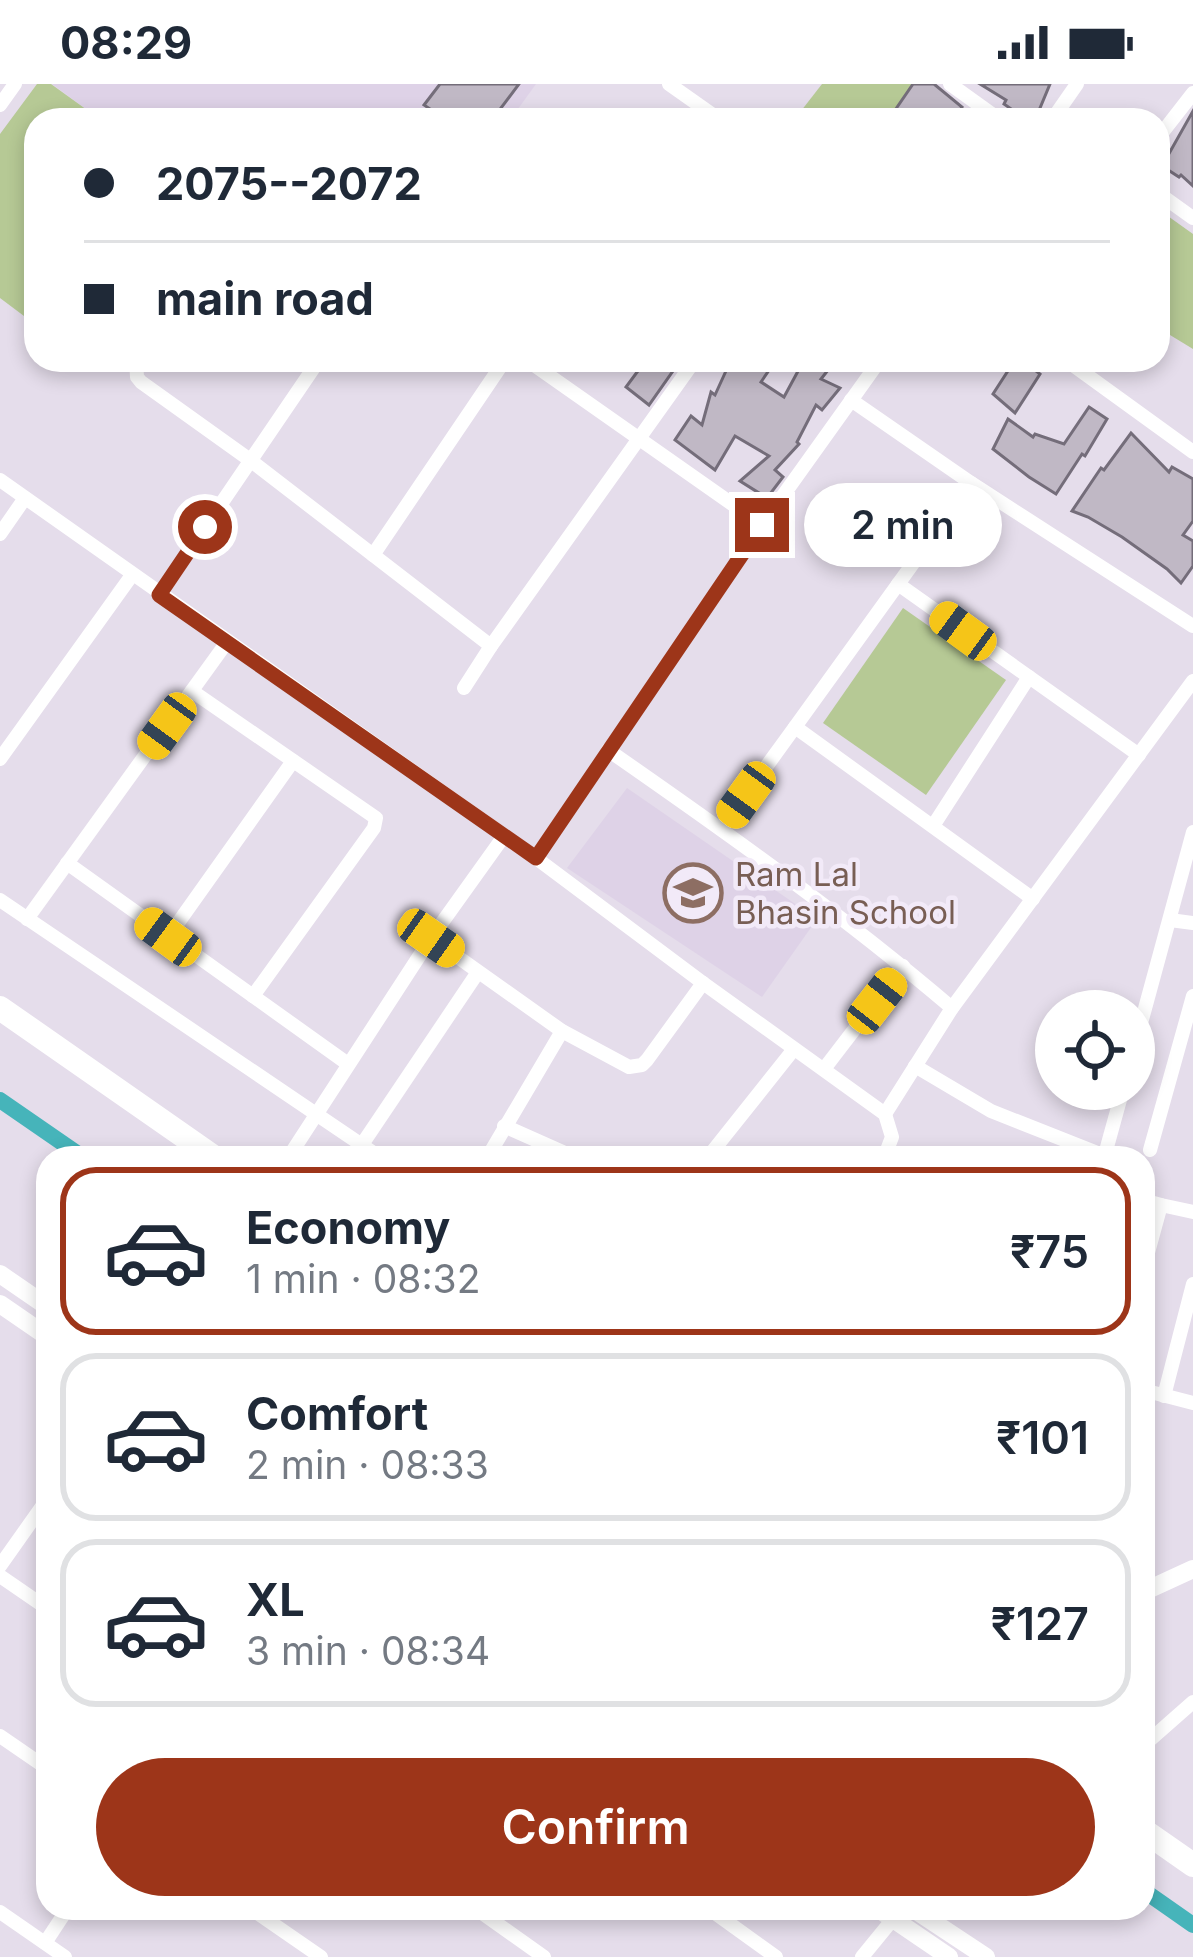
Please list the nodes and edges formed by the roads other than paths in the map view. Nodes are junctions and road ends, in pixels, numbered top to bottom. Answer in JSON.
{"nodes":[{"id":1,"x":15,"y":84,"type":"edge"},
{"id":2,"x":669,"y":84,"type":"edge"},
{"id":3,"x":950,"y":84,"type":"edge"},
{"id":4,"x":689,"y":90,"type":"edge"},
{"id":5,"x":1191,"y":100,"type":"edge"},
{"id":6,"x":0,"y":105,"type":"edge"},
{"id":7,"x":983,"y":108,"type":"edge"},
{"id":8,"x":1170,"y":124,"type":"edge"},
{"id":9,"x":137,"y":372,"type":"edge"},
{"id":10,"x":311,"y":372,"type":"edge"},
{"id":11,"x":497,"y":372,"type":"edge"},
{"id":12,"x":543,"y":372,"type":"edge"},
{"id":13,"x":687,"y":372,"type":"edge"},
{"id":14,"x":871,"y":372,"type":"edge"},
{"id":15,"x":1083,"y":372,"type":"edge"},
{"id":16,"x":851,"y":400,"type":"junction"},
{"id":17,"x":639,"y":440,"type":"junction"},
{"id":18,"x":1193,"y":452,"type":"edge"},
{"id":19,"x":250,"y":460,"type":"junction"},
{"id":20,"x":0,"y":480,"type":"edge"},
{"id":21,"x":971,"y":483,"type":"junction"},
{"id":22,"x":25,"y":498,"type":"junction"},
{"id":23,"x":762,"y":525,"type":"junction"},
{"id":24,"x":0,"y":534,"type":"edge"},
{"id":25,"x":373,"y":555,"type":"junction"},
{"id":26,"x":132,"y":575,"type":"junction"},
{"id":27,"x":898,"y":584,"type":"junction"},
{"id":28,"x":159,"y":595,"type":"junction"},
{"id":29,"x":1193,"y":626,"type":"edge"},
{"id":30,"x":227,"y":642,"type":"junction"},
{"id":31,"x":491,"y":646,"type":"junction"},
{"id":32,"x":1029,"y":677,"type":"junction"},
{"id":33,"x":1193,"y":681,"type":"edge"},
{"id":34,"x":464,"y":688,"type":"dead end"},
{"id":35,"x":192,"y":691,"type":"junction"},
{"id":36,"x":794,"y":727,"type":"junction"},
{"id":37,"x":608,"y":750,"type":"junction"},
{"id":38,"x":1139,"y":754,"type":"junction"},
{"id":39,"x":0,"y":759,"type":"edge"},
{"id":40,"x":293,"y":761,"type":"junction"},
{"id":41,"x":933,"y":826,"type":"junction"},
{"id":42,"x":721,"y":829,"type":"junction"},
{"id":43,"x":1193,"y":832,"type":"edge"},
{"id":44,"x":504,"y":836,"type":"junction"},
{"id":45,"x":536,"y":858,"type":"junction"},
{"id":46,"x":68,"y":863,"type":"junction"},
{"id":47,"x":1186,"y":882,"type":"edge"},
{"id":48,"x":1033,"y":898,"type":"junction"},
{"id":49,"x":0,"y":900,"type":"edge"},
{"id":50,"x":27,"y":919,"type":"junction"},
{"id":51,"x":1170,"y":920,"type":"junction"},
{"id":52,"x":1193,"y":923,"type":"edge"},
{"id":53,"x":168,"y":937,"type":"junction"},
{"id":54,"x":431,"y":938,"type":"junction"},
{"id":55,"x":903,"y":967,"type":"junction"},
{"id":56,"x":478,"y":972,"type":"junction"},
{"id":57,"x":703,"y":983,"type":"junction"},
{"id":58,"x":1150,"y":990,"type":"edge"},
{"id":59,"x":254,"y":996,"type":"junction"},
{"id":60,"x":1193,"y":996,"type":"edge"},
{"id":61,"x":0,"y":1008,"type":"edge"},
{"id":62,"x":952,"y":1008,"type":"junction"},
{"id":63,"x":0,"y":1028,"type":"edge"},
{"id":64,"x":562,"y":1031,"type":"junction"},
{"id":65,"x":1186,"y":1042,"type":"edge"},
{"id":66,"x":794,"y":1048,"type":"junction"},
{"id":67,"x":348,"y":1064,"type":"junction"},
{"id":68,"x":915,"y":1066,"type":"junction"},
{"id":69,"x":824,"y":1069,"type":"junction"},
{"id":70,"x":1117,"y":1110,"type":"edge"},
{"id":71,"x":315,"y":1114,"type":"junction"},
{"id":72,"x":885,"y":1114,"type":"junction"},
{"id":73,"x":504,"y":1126,"type":"junction"},
{"id":74,"x":170,"y":1146,"type":"edge"},
{"id":75,"x":198,"y":1146,"type":"edge"},
{"id":76,"x":295,"y":1146,"type":"edge"},
{"id":77,"x":361,"y":1146,"type":"joint"},
{"id":78,"x":494,"y":1146,"type":"edge"},
{"id":79,"x":549,"y":1146,"type":"edge"},
{"id":80,"x":717,"y":1146,"type":"edge"},
{"id":81,"x":889,"y":1146,"type":"edge"},
{"id":82,"x":1077,"y":1146,"type":"edge"},
{"id":83,"x":1107,"y":1146,"type":"edge"},
{"id":84,"x":1151,"y":1146,"type":"edge"},
{"id":85,"x":1155,"y":1204,"type":"edge"},
{"id":86,"x":1161,"y":1205,"type":"junction"},
{"id":87,"x":1193,"y":1213,"type":"edge"},
{"id":88,"x":1155,"y":1227,"type":"edge"},
{"id":89,"x":0,"y":1274,"type":"edge"},
{"id":90,"x":1193,"y":1284,"type":"edge"},
{"id":91,"x":36,"y":1299,"type":"edge"},
{"id":92,"x":3,"y":1312,"type":"edge"},
{"id":93,"x":36,"y":1330,"type":"edge"},
{"id":94,"x":1155,"y":1393,"type":"edge"},
{"id":95,"x":1164,"y":1396,"type":"junction"},
{"id":96,"x":1193,"y":1403,"type":"edge"},
{"id":97,"x":36,"y":1515,"type":"edge"},
{"id":98,"x":0,"y":1566,"type":"edge"},
{"id":99,"x":1193,"y":1569,"type":"edge"},
{"id":100,"x":0,"y":1576,"type":"edge"},
{"id":101,"x":1155,"y":1586,"type":"edge"},
{"id":102,"x":36,"y":1601,"type":"edge"},
{"id":103,"x":1193,"y":1702,"type":"edge"},
{"id":104,"x":1155,"y":1735,"type":"edge"},
{"id":105,"x":0,"y":1736,"type":"edge"},
{"id":106,"x":36,"y":1761,"type":"edge"},
{"id":107,"x":1155,"y":1818,"type":"edge"},
{"id":108,"x":1155,"y":1838,"type":"edge"},
{"id":109,"x":1193,"y":1845,"type":"edge"},
{"id":110,"x":1193,"y":1865,"type":"edge"},
{"id":111,"x":0,"y":1912,"type":"edge"},
{"id":112,"x":60,"y":1920,"type":"edge"},
{"id":113,"x":267,"y":1920,"type":"edge"},
{"id":114,"x":493,"y":1920,"type":"edge"},
{"id":115,"x":725,"y":1920,"type":"edge"},
{"id":116,"x":881,"y":1920,"type":"edge"},
{"id":117,"x":895,"y":1920,"type":"edge"},
{"id":118,"x":930,"y":1920,"type":"edge"},
{"id":119,"x":45,"y":1943,"type":"junction"},
{"id":120,"x":65,"y":1957,"type":"edge"},
{"id":121,"x":321,"y":1957,"type":"edge"},
{"id":122,"x":544,"y":1957,"type":"edge"},
{"id":123,"x":776,"y":1957,"type":"edge"},
{"id":124,"x":862,"y":1957,"type":"edge"},
{"id":125,"x":949,"y":1957,"type":"edge"},
{"id":126,"x":986,"y":1957,"type":"edge"}],
"edges":[{"from":1,"to":6,"type":"street"},
{"from":2,"to":4,"type":"street"},
{"from":3,"to":7,"type":"street"},
{"from":5,"to":8,"type":"street"},
{"from":9,"to":19,"type":"street"},
{"from":10,"to":19,"type":"street"},
{"from":11,"to":25,"type":"street"},
{"from":12,"to":17,"type":"street"},
{"from":13,"to":17,"type":"street"},
{"from":14,"to":16,"type":"street"},
{"from":15,"to":18,"type":"street"},
{"from":16,"to":21,"type":"street"},
{"from":16,"to":23,"type":"street"},
{"from":17,"to":23,"type":"street"},
{"from":17,"to":31,"type":"street"},
{"from":19,"to":25,"type":"street"},
{"from":19,"to":28,"type":"street"},
{"from":20,"to":22,"type":"street"},
{"from":21,"to":27,"type":"street"},
{"from":21,"to":29,"type":"street"},
{"from":22,"to":24,"type":"street"},
{"from":22,"to":26,"type":"street"},
{"from":23,"to":37,"type":"street"},
{"from":25,"to":31,"type":"street"},
{"from":26,"to":28,"type":"street"},
{"from":26,"to":39,"type":"street"},
{"from":27,"to":32,"type":"street"},
{"from":27,"to":36,"type":"street"},
{"from":28,"to":30,"type":"street"},
{"from":30,"to":35,"type":"street"},
{"from":30,"to":44,"type":"street"},
{"from":31,"to":34,"type":"street"},
{"from":32,"to":38,"type":"street"},
{"from":32,"to":41,"type":"street"},
{"from":33,"to":38,"type":"street"},
{"from":35,"to":40,"type":"street"},
{"from":35,"to":46,"type":"street"},
{"from":36,"to":41,"type":"street"},
{"from":36,"to":42,"type":"street"},
{"from":37,"to":42,"type":"street"},
{"from":37,"to":45,"type":"street"},
{"from":38,"to":48,"type":"street"},
{"from":40,"to":53,"type":"street"},
{"from":40,"to":59,"type":"street"},
{"from":41,"to":48,"type":"street"},
{"from":42,"to":55,"type":"street"},
{"from":43,"to":47,"type":"street"},
{"from":44,"to":45,"type":"street"},
{"from":44,"to":54,"type":"street"},
{"from":45,"to":57,"type":"street"},
{"from":46,"to":50,"type":"street"},
{"from":46,"to":53,"type":"street"},
{"from":47,"to":51,"type":"street"},
{"from":48,"to":62,"type":"street"},
{"from":49,"to":50,"type":"street"},
{"from":50,"to":71,"type":"street"},
{"from":51,"to":52,"type":"street"},
{"from":51,"to":58,"type":"street"},
{"from":53,"to":59,"type":"street"},
{"from":54,"to":56,"type":"street"},
{"from":54,"to":67,"type":"street"},
{"from":55,"to":62,"type":"street"},
{"from":55,"to":69,"type":"street"},
{"from":56,"to":64,"type":"street"},
{"from":56,"to":77,"type":"street"},
{"from":57,"to":64,"type":"street"},
{"from":57,"to":66,"type":"street"},
{"from":59,"to":67,"type":"street"},
{"from":60,"to":65,"type":"street"},
{"from":61,"to":75,"type":"highway"},
{"from":62,"to":68,"type":"street"},
{"from":63,"to":74,"type":"highway"},
{"from":64,"to":73,"type":"street"},
{"from":65,"to":84,"type":"street"},
{"from":66,"to":69,"type":"street"},
{"from":66,"to":80,"type":"street"},
{"from":67,"to":71,"type":"street"},
{"from":68,"to":72,"type":"street"},
{"from":68,"to":82,"type":"street"},
{"from":69,"to":72,"type":"street"},
{"from":70,"to":83,"type":"street"},
{"from":71,"to":76,"type":"street"},
{"from":71,"to":77,"type":"street"},
{"from":72,"to":81,"type":"street"},
{"from":73,"to":78,"type":"street"},
{"from":73,"to":79,"type":"street"},
{"from":85,"to":86,"type":"street"},
{"from":86,"to":87,"type":"street"},
{"from":86,"to":88,"type":"street"},
{"from":89,"to":91,"type":"street"},
{"from":90,"to":95,"type":"street"},
{"from":92,"to":93,"type":"street"},
{"from":94,"to":95,"type":"street"},
{"from":95,"to":96,"type":"street"},
{"from":97,"to":98,"type":"street"},
{"from":99,"to":101,"type":"street"},
{"from":100,"to":102,"type":"street"},
{"from":103,"to":104,"type":"street"},
{"from":105,"to":106,"type":"street"},
{"from":107,"to":109,"type":"highway"},
{"from":108,"to":110,"type":"highway"},
{"from":111,"to":119,"type":"street"},
{"from":112,"to":119,"type":"street"},
{"from":113,"to":121,"type":"street"},
{"from":114,"to":122,"type":"street"},
{"from":115,"to":123,"type":"street"},
{"from":116,"to":124,"type":"street"},
{"from":117,"to":125,"type":"street"},
{"from":118,"to":126,"type":"street"},
{"from":119,"to":120,"type":"street"}]}
